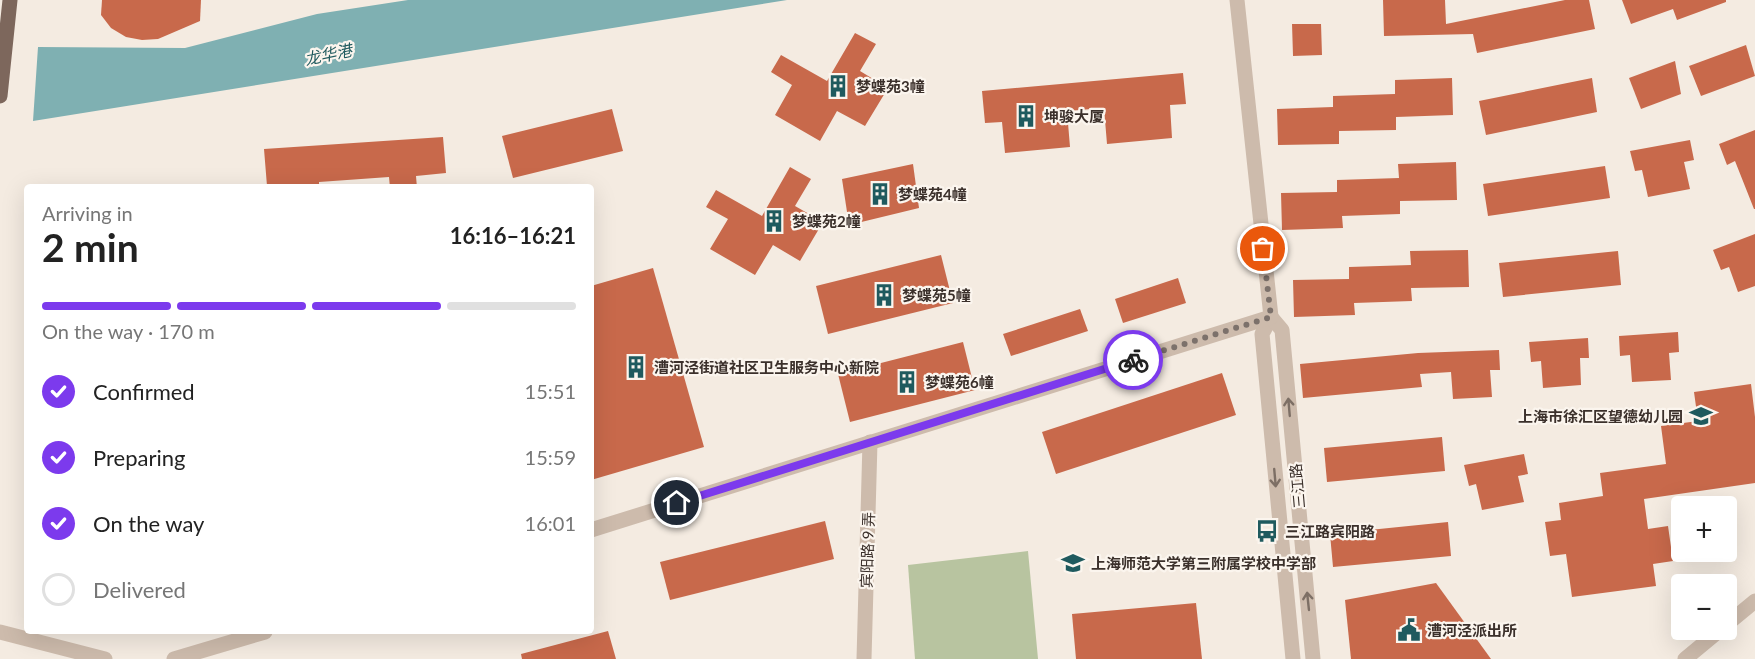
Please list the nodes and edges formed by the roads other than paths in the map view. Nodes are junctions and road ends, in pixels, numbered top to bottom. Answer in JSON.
{"nodes":[{"id":1,"x":10,"y":0,"type":"edge"},
{"id":2,"x":1237,"y":0,"type":"edge"},
{"id":3,"x":0,"y":96,"type":"edge"},
{"id":4,"x":1271,"y":317,"type":"junction"},
{"id":5,"x":870,"y":442,"type":"junction"},
{"id":6,"x":594,"y":529,"type":"edge"},
{"id":7,"x":1755,"y":601,"type":"edge"},
{"id":8,"x":1737,"y":616,"type":"edge"},
{"id":9,"x":0,"y":632,"type":"edge"},
{"id":10,"x":258,"y":634,"type":"edge"},
{"id":11,"x":1708,"y":640,"type":"edge"},
{"id":12,"x":105,"y":659,"type":"edge"},
{"id":13,"x":174,"y":659,"type":"edge"},
{"id":14,"x":864,"y":659,"type":"edge"},
{"id":15,"x":1293,"y":659,"type":"edge"},
{"id":16,"x":1313,"y":659,"type":"edge"},
{"id":17,"x":1685,"y":659,"type":"edge"}],
"edges":[{"from":1,"to":3,"type":"main road"},
{"from":2,"to":4,"type":"street","name":"三江路"},
{"from":4,"to":5,"type":"street"},
{"from":4,"to":15,"type":"street","name":"三江路","one_way":true},
{"from":16,"to":4,"type":"street","name":"三江路","one_way":true},
{"from":5,"to":6,"type":"street"},
{"from":5,"to":14,"type":"street","name":"宾阳路 9 弄"},
{"from":7,"to":8,"type":"street"},
{"from":9,"to":12,"type":"street"},
{"from":10,"to":13,"type":"street"},
{"from":11,"to":17,"type":"street"}]}
